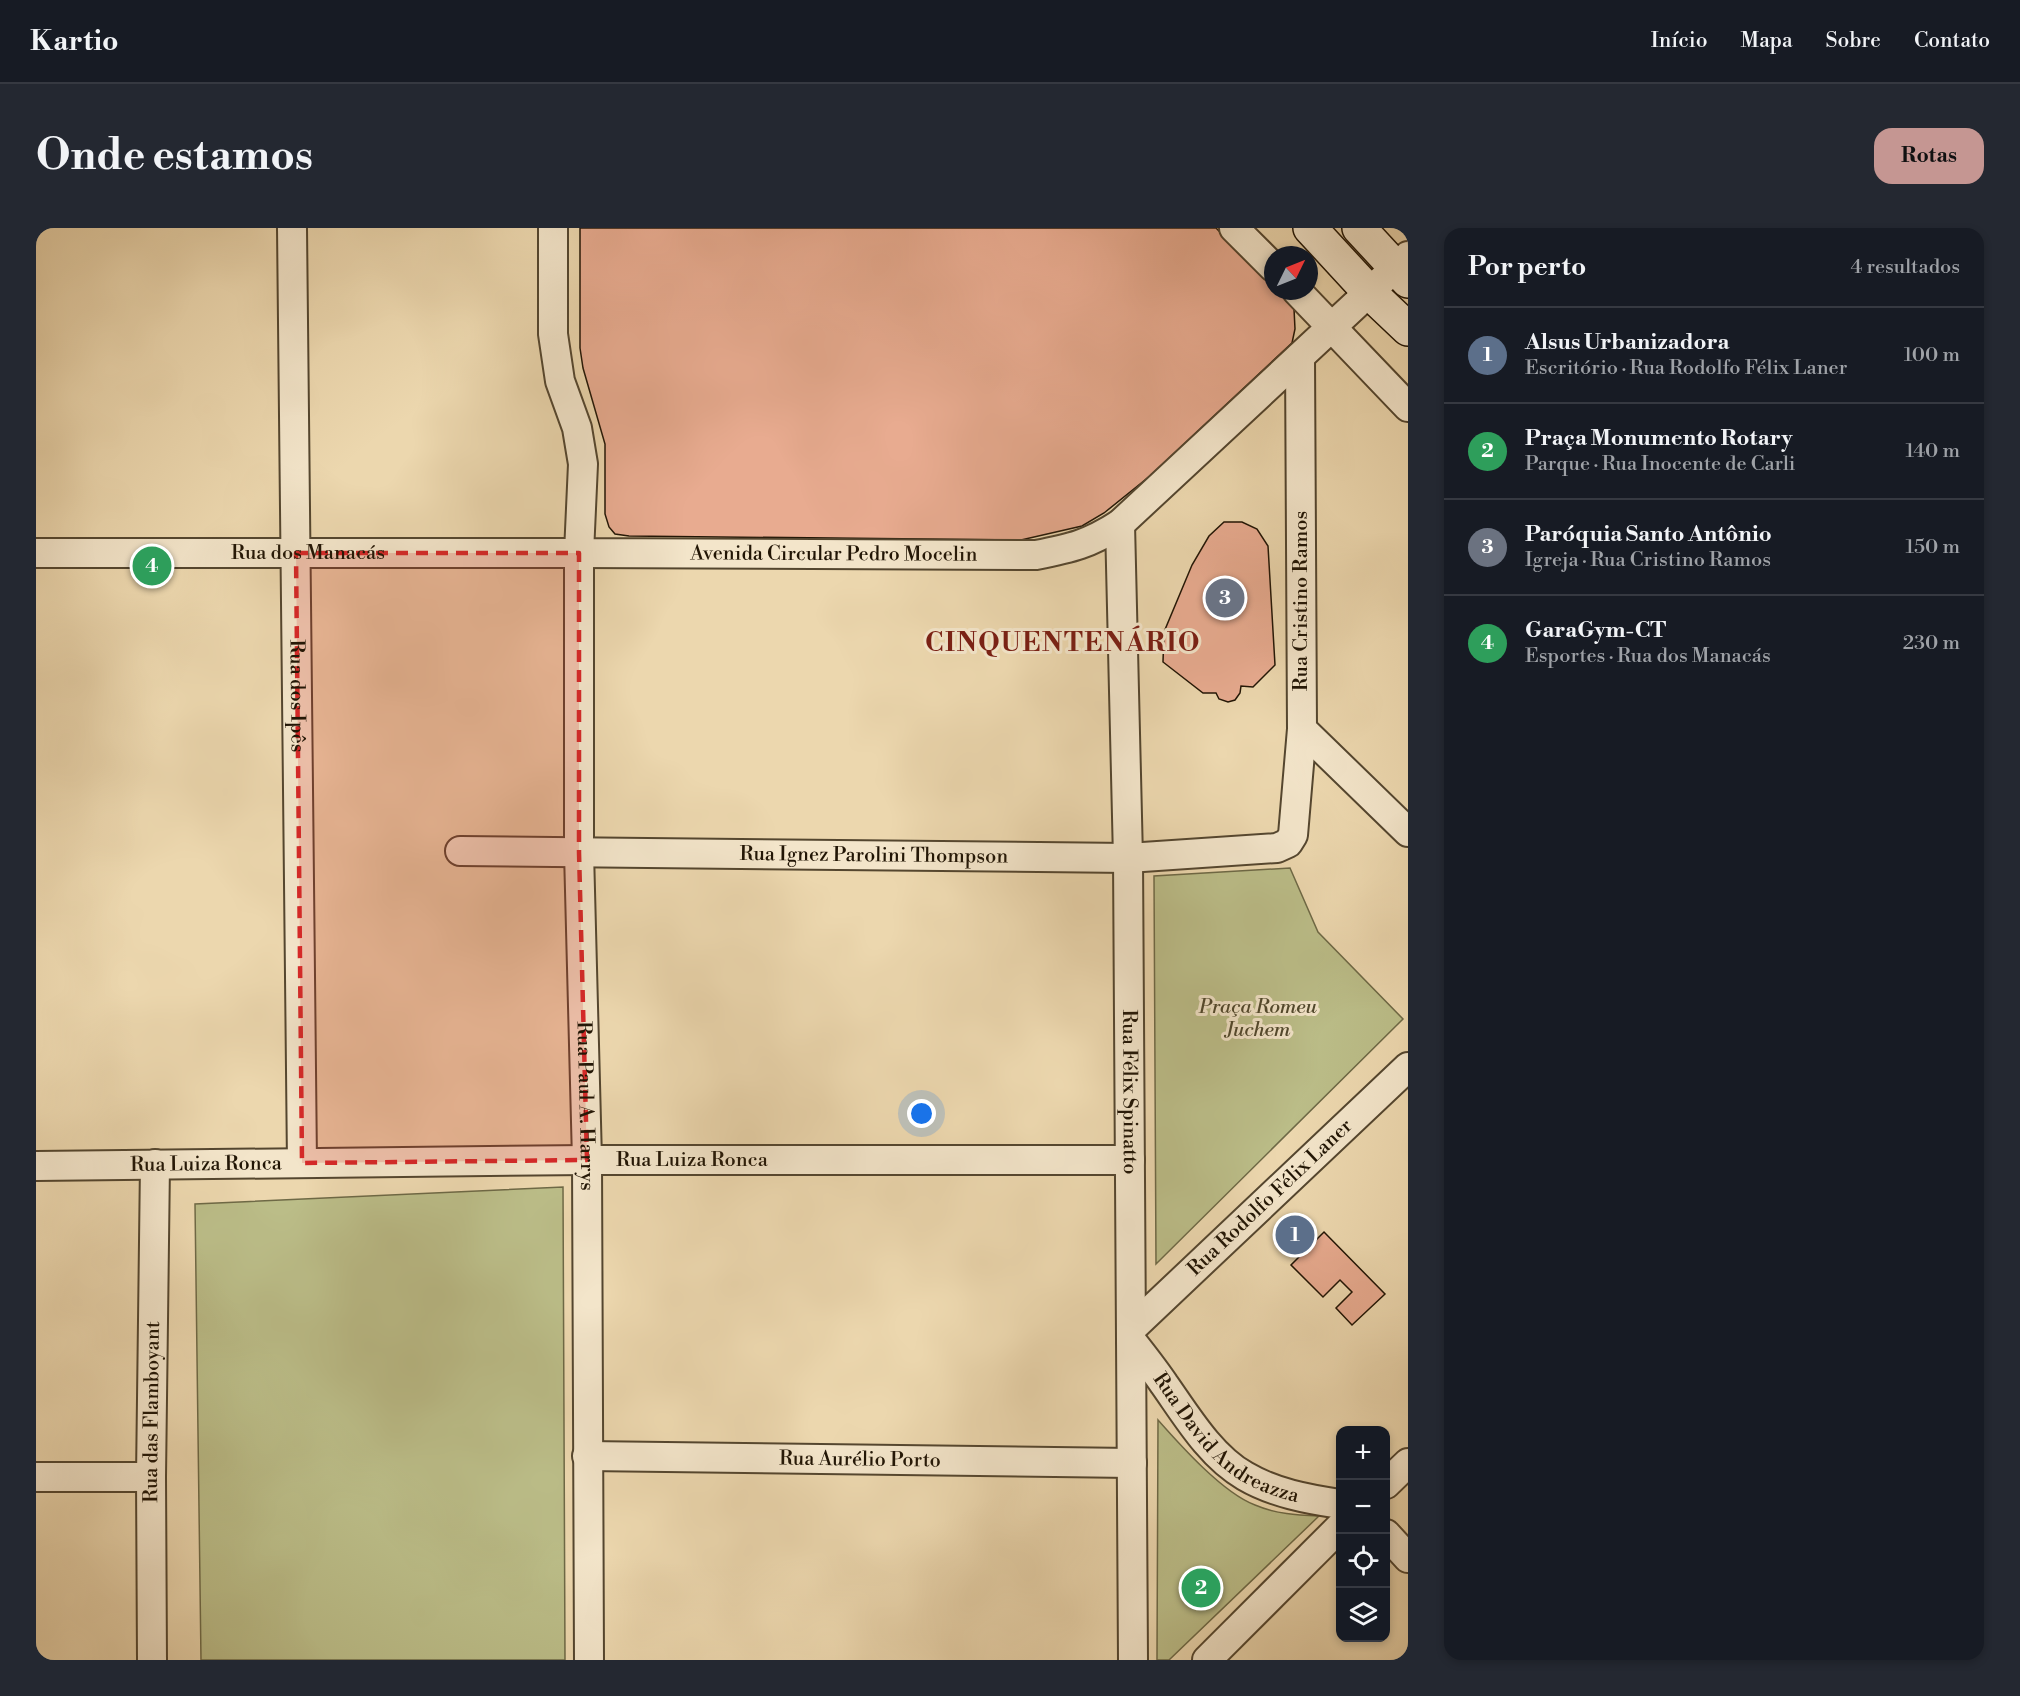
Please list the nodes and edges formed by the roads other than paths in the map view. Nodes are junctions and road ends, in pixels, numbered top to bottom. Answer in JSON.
{"nodes":[{"id":1,"x":292,"y":228,"type":"edge"},
{"id":2,"x":553,"y":228,"type":"edge"},
{"id":3,"x":1234,"y":228,"type":"edge"},
{"id":4,"x":1310,"y":228,"type":"edge"},
{"id":5,"x":1359,"y":228,"type":"edge"},
{"id":6,"x":1264,"y":258,"type":"edge"},
{"id":7,"x":1404,"y":268,"type":"edge"},
{"id":8,"x":1370,"y":293,"type":"junction"},
{"id":9,"x":1306,"y":300,"type":"edge"},
{"id":10,"x":1332,"y":327,"type":"junction"},
{"id":11,"x":1408,"y":329,"type":"edge"},
{"id":12,"x":1300,"y":357,"type":"junction"},
{"id":13,"x":1408,"y":407,"type":"edge"},
{"id":14,"x":1120,"y":524,"type":"junction"},
{"id":15,"x":36,"y":553,"type":"edge"},
{"id":16,"x":296,"y":553,"type":"junction"},
{"id":17,"x":579,"y":553,"type":"junction"},
{"id":18,"x":1302,"y":729,"type":"junction"},
{"id":19,"x":1408,"y":832,"type":"edge"},
{"id":20,"x":1288,"y":843,"type":"joint"},
{"id":21,"x":460,"y":850,"type":"dead end"},
{"id":22,"x":579,"y":852,"type":"junction"},
{"id":23,"x":1128,"y":858,"type":"junction"},
{"id":24,"x":1408,"y":1067,"type":"edge"},
{"id":25,"x":587,"y":1160,"type":"junction"},
{"id":26,"x":1130,"y":1160,"type":"junction"},
{"id":27,"x":302,"y":1163,"type":"junction"},
{"id":28,"x":155,"y":1164,"type":"junction"},
{"id":29,"x":36,"y":1166,"type":"edge"},
{"id":30,"x":1131,"y":1334,"type":"junction"},
{"id":31,"x":587,"y":1456,"type":"junction"},
{"id":32,"x":1408,"y":1463,"type":"edge"},
{"id":33,"x":1132,"y":1464,"type":"junction"},
{"id":34,"x":36,"y":1477,"type":"edge"},
{"id":35,"x":151,"y":1477,"type":"junction"},
{"id":36,"x":1390,"y":1480,"type":"edge"},
{"id":37,"x":1336,"y":1503,"type":"edge"},
{"id":38,"x":1336,"y":1532,"type":"edge"},
{"id":39,"x":1390,"y":1538,"type":"edge"},
{"id":40,"x":1408,"y":1558,"type":"edge"},
{"id":41,"x":152,"y":1660,"type":"edge"},
{"id":42,"x":589,"y":1660,"type":"edge"},
{"id":43,"x":1133,"y":1660,"type":"edge"},
{"id":44,"x":1207,"y":1660,"type":"edge"}],
"edges":[{"from":1,"to":16,"type":"street","name":"Rua dos Ipês"},
{"from":2,"to":17,"type":"street"},
{"from":3,"to":6,"type":"street"},
{"from":4,"to":8,"type":"main road"},
{"from":5,"to":7,"type":"main road"},
{"from":7,"to":8,"type":"street","name":"Avenida Circular Pedro Mocelin"},
{"from":8,"to":10,"type":"street","name":"Avenida Circular Pedro Mocelin"},
{"from":8,"to":11,"type":"main road"},
{"from":9,"to":10,"type":"street"},
{"from":10,"to":12,"type":"street","name":"Avenida Circular Pedro Mocelin"},
{"from":10,"to":13,"type":"street"},
{"from":12,"to":14,"type":"street","name":"Avenida Circular Pedro Mocelin"},
{"from":12,"to":18,"type":"street","name":"Rua Cristino Ramos"},
{"from":14,"to":17,"type":"street","name":"Avenida Circular Pedro Mocelin"},
{"from":14,"to":23,"type":"street","name":"Rua Félix Spinatto"},
{"from":15,"to":16,"type":"street","name":"Rua dos Manacás"},
{"from":16,"to":17,"type":"street","name":"Rua dos Manacás"},
{"from":16,"to":27,"type":"street","name":"Rua dos Ipês"},
{"from":17,"to":22,"type":"street","name":"Rua Paul A. Harrys"},
{"from":18,"to":19,"type":"street"},
{"from":18,"to":20,"type":"street","name":"Rua Cristino Ramos"},
{"from":20,"to":23,"type":"street","name":"Rua Ignez Parolini Thompson"},
{"from":21,"to":22,"type":"street","name":"Rua Ignez Parolini Thompson"},
{"from":22,"to":23,"type":"street","name":"Rua Ignez Parolini Thompson"},
{"from":22,"to":25,"type":"street","name":"Rua Paul A. Harrys"},
{"from":23,"to":26,"type":"street","name":"Rua Félix Spinatto"},
{"from":24,"to":30,"type":"street","name":"Rua Rodolfo Félix Laner"},
{"from":25,"to":26,"type":"street","name":"Rua Luiza Ronca"},
{"from":25,"to":27,"type":"street","name":"Rua Luiza Ronca"},
{"from":25,"to":31,"type":"street","name":"Rua Paul A. Harrys"},
{"from":26,"to":30,"type":"street","name":"Rua Félix Spinatto"},
{"from":27,"to":28,"type":"street","name":"Rua Luiza Ronca"},
{"from":28,"to":29,"type":"street","name":"Rua Luiza Ronca"},
{"from":28,"to":35,"type":"street","name":"Rua das Flamboyant"},
{"from":30,"to":33,"type":"street","name":"Rua Félix Spinatto"},
{"from":30,"to":37,"type":"street","name":"Rua David Andreazza"},
{"from":31,"to":33,"type":"street","name":"Rua Aurélio Porto"},
{"from":31,"to":42,"type":"street","name":"Rua Paul A. Harrys"},
{"from":32,"to":36,"type":"street"},
{"from":33,"to":43,"type":"street","name":"Rua Félix Spinatto"},
{"from":34,"to":35,"type":"street"},
{"from":35,"to":41,"type":"street","name":"Rua das Flamboyant"},
{"from":38,"to":44,"type":"street"},
{"from":39,"to":40,"type":"street"}]}
